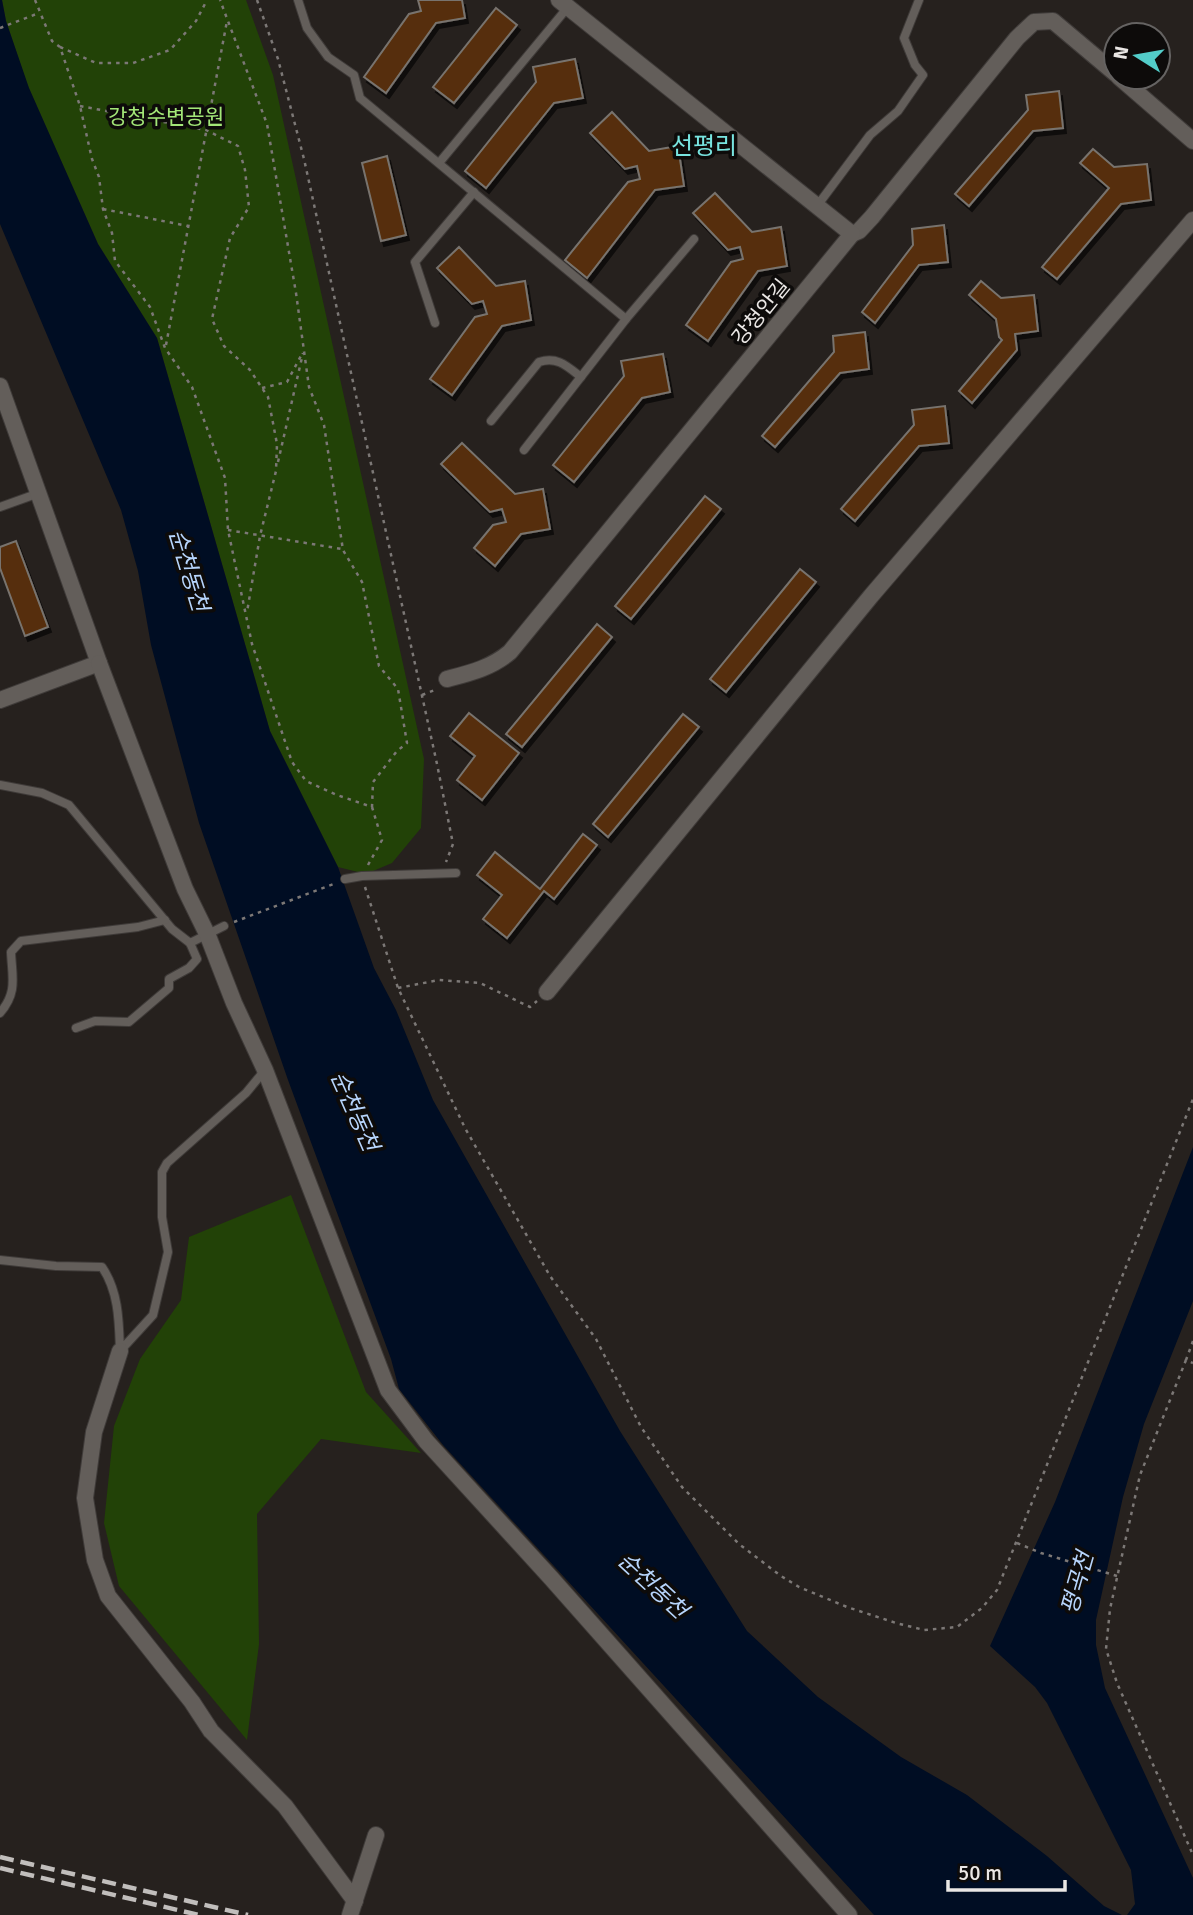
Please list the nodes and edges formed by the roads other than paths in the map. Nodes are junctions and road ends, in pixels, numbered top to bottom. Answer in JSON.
{"nodes":[{"id":1,"x":298,"y":0,"type":"edge"},
{"id":2,"x":919,"y":0,"type":"edge"},
{"id":3,"x":564,"y":4,"type":"edge"},
{"id":4,"x":1102,"y":62,"type":"edge"},
{"id":5,"x":1135,"y":91,"type":"edge"},
{"id":6,"x":1193,"y":141,"type":"edge"},
{"id":7,"x":439,"y":163,"type":"junction"},
{"id":8,"x":474,"y":192,"type":"junction"},
{"id":9,"x":817,"y":206,"type":"junction"},
{"id":10,"x":1193,"y":220,"type":"edge"},
{"id":11,"x":852,"y":234,"type":"junction"},
{"id":12,"x":694,"y":239,"type":"dead end"},
{"id":13,"x":626,"y":319,"type":"junction"},
{"id":14,"x":435,"y":323,"type":"dead end"},
{"id":15,"x":581,"y":377,"type":"junction"},
{"id":16,"x":0,"y":386,"type":"edge"},
{"id":17,"x":491,"y":421,"type":"dead end"},
{"id":18,"x":524,"y":450,"type":"dead end"},
{"id":19,"x":39,"y":493,"type":"junction"},
{"id":20,"x":0,"y":507,"type":"edge"},
{"id":21,"x":99,"y":663,"type":"junction"},
{"id":22,"x":447,"y":679,"type":"dead end"},
{"id":23,"x":0,"y":701,"type":"edge"},
{"id":24,"x":0,"y":785,"type":"edge"},
{"id":25,"x":456,"y":873,"type":"dead end"},
{"id":26,"x":345,"y":879,"type":"road end"},
{"id":27,"x":165,"y":920,"type":"junction"},
{"id":28,"x":224,"y":926,"type":"road end"},
{"id":29,"x":208,"y":936,"type":"junction"},
{"id":30,"x":190,"y":943,"type":"junction"},
{"id":31,"x":547,"y":992,"type":"road end"},
{"id":32,"x":0,"y":1013,"type":"edge"},
{"id":33,"x":76,"y":1028,"type":"dead end"},
{"id":34,"x":265,"y":1070,"type":"junction"},
{"id":35,"x":0,"y":1260,"type":"edge"},
{"id":36,"x":120,"y":1351,"type":"junction"},
{"id":37,"x":376,"y":1835,"type":"dead end"},
{"id":38,"x":353,"y":1908,"type":"edge"},
{"id":39,"x":849,"y":1915,"type":"edge"}],
"edges":[{"from":1,"to":7,"type":"lane"},
{"from":2,"to":9,"type":"lane"},
{"from":3,"to":7,"type":"lane"},
{"from":3,"to":9,"type":"street"},
{"from":4,"to":11,"type":"street","name":"강청안길"},
{"from":5,"to":6,"type":"street","name":"강청안길"},
{"from":7,"to":8,"type":"lane"},
{"from":8,"to":13,"type":"lane"},
{"from":8,"to":14,"type":"lane"},
{"from":9,"to":11,"type":"street"},
{"from":10,"to":31,"type":"street"},
{"from":11,"to":22,"type":"street","name":"강청안길"},
{"from":12,"to":13,"type":"lane"},
{"from":13,"to":15,"type":"lane"},
{"from":15,"to":17,"type":"lane"},
{"from":15,"to":18,"type":"lane"},
{"from":16,"to":19,"type":"street"},
{"from":19,"to":20,"type":"lane"},
{"from":19,"to":21,"type":"street"},
{"from":21,"to":23,"type":"street"},
{"from":21,"to":29,"type":"street"},
{"from":24,"to":27,"type":"lane"},
{"from":25,"to":26,"type":"lane"},
{"from":27,"to":30,"type":"lane"},
{"from":27,"to":32,"type":"lane"},
{"from":28,"to":29,"type":"lane"},
{"from":29,"to":30,"type":"lane"},
{"from":29,"to":34,"type":"street"},
{"from":30,"to":33,"type":"lane"},
{"from":34,"to":36,"type":"lane"},
{"from":34,"to":39,"type":"street"},
{"from":35,"to":36,"type":"lane"},
{"from":36,"to":38,"type":"street"},
{"from":37,"to":38,"type":"street"}]}
